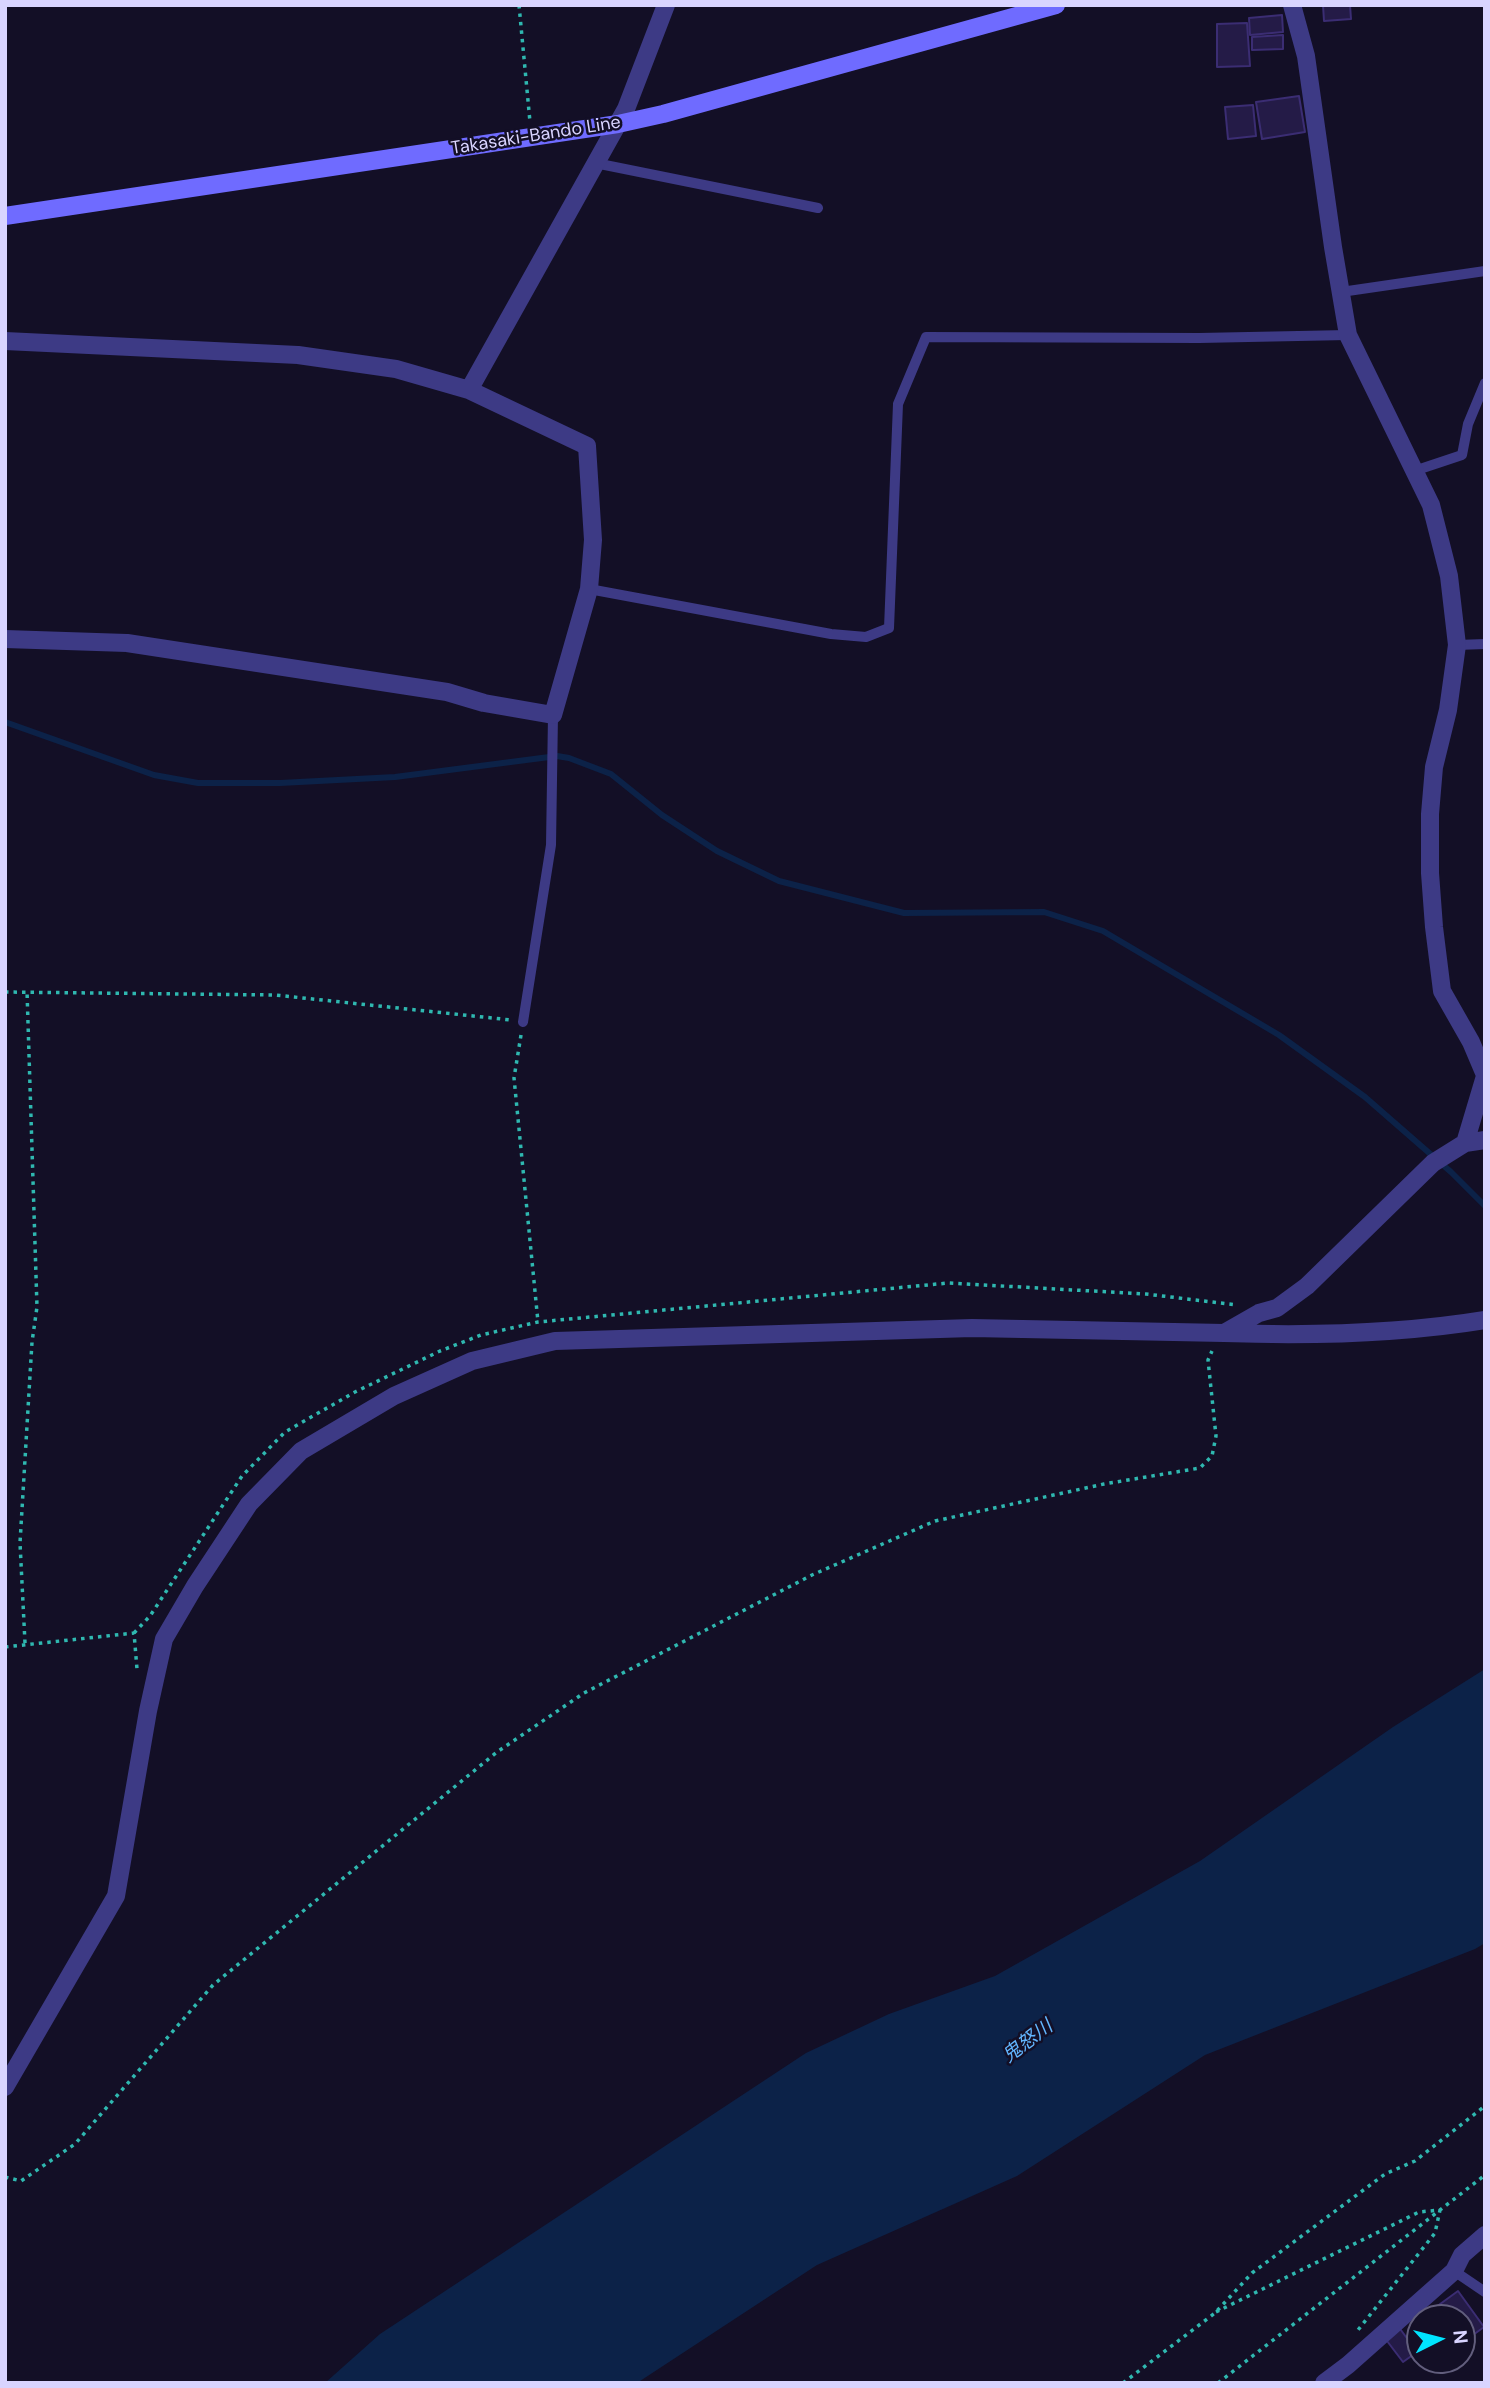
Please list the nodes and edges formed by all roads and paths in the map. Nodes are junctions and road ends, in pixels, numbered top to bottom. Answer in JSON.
{"nodes":[{"id":1,"x":519,"y":5,"type":"edge"},
{"id":2,"x":666,"y":5,"type":"edge"},
{"id":3,"x":1056,"y":5,"type":"edge"},
{"id":4,"x":1292,"y":5,"type":"edge"},
{"id":5,"x":618,"y":124,"type":"junction"},
{"id":6,"x":531,"y":138,"type":"junction"},
{"id":7,"x":595,"y":163,"type":"junction"},
{"id":8,"x":818,"y":208,"type":"dead end"},
{"id":9,"x":5,"y":216,"type":"edge"},
{"id":10,"x":1485,"y":271,"type":"edge"},
{"id":11,"x":1341,"y":292,"type":"junction"},
{"id":12,"x":1348,"y":335,"type":"junction"},
{"id":13,"x":5,"y":341,"type":"edge"},
{"id":14,"x":1485,"y":383,"type":"edge"},
{"id":15,"x":469,"y":390,"type":"junction"},
{"id":16,"x":1414,"y":471,"type":"junction"},
{"id":17,"x":589,"y":589,"type":"junction"},
{"id":18,"x":5,"y":639,"type":"edge"},
{"id":19,"x":1457,"y":645,"type":"junction"},
{"id":20,"x":1485,"y":645,"type":"edge"},
{"id":21,"x":553,"y":715,"type":"junction"},
{"id":22,"x":27,"y":991,"type":"junction"},
{"id":23,"x":5,"y":992,"type":"edge"},
{"id":24,"x":523,"y":1022,"type":"junction"},
{"id":25,"x":1485,"y":1075,"type":"edge"},
{"id":26,"x":1485,"y":1140,"type":"edge"},
{"id":27,"x":1465,"y":1143,"type":"junction"},
{"id":28,"x":1259,"y":1313,"type":"junction"},
{"id":29,"x":1485,"y":1320,"type":"edge"},
{"id":30,"x":538,"y":1321,"type":"junction"},
{"id":31,"x":1219,"y":1340,"type":"junction"},
{"id":32,"x":134,"y":1633,"type":"junction"},
{"id":33,"x":25,"y":1643,"type":"junction"},
{"id":34,"x":5,"y":1647,"type":"edge"},
{"id":35,"x":138,"y":1670,"type":"dead end"},
{"id":36,"x":5,"y":2087,"type":"edge"},
{"id":37,"x":1485,"y":2106,"type":"edge"},
{"id":38,"x":1485,"y":2175,"type":"edge"},
{"id":39,"x":5,"y":2177,"type":"edge"},
{"id":40,"x":1440,"y":2210,"type":"junction"},
{"id":41,"x":1485,"y":2235,"type":"edge"},
{"id":42,"x":1454,"y":2271,"type":"junction"},
{"id":43,"x":1485,"y":2292,"type":"edge"},
{"id":44,"x":1215,"y":2313,"type":"junction"},
{"id":45,"x":1348,"y":2365,"type":"junction"},
{"id":46,"x":1123,"y":2383,"type":"edge"},
{"id":47,"x":1218,"y":2383,"type":"edge"},
{"id":48,"x":1324,"y":2383,"type":"edge"}],
"edges":[{"from":1,"to":6,"type":"path"},
{"from":2,"to":5,"type":"street"},
{"from":3,"to":5,"type":"main road","name":"Takasaki-Bando Line"},
{"from":4,"to":11,"type":"street"},
{"from":5,"to":6,"type":"main road","name":"Takasaki-Bando Line"},
{"from":5,"to":7,"type":"street"},
{"from":6,"to":9,"type":"main road","name":"Takasaki-Bando Line"},
{"from":7,"to":8,"type":"lane"},
{"from":7,"to":15,"type":"street"},
{"from":10,"to":11,"type":"lane"},
{"from":11,"to":12,"type":"street"},
{"from":12,"to":16,"type":"street"},
{"from":12,"to":17,"type":"lane"},
{"from":13,"to":15,"type":"street"},
{"from":14,"to":16,"type":"lane"},
{"from":15,"to":17,"type":"street"},
{"from":16,"to":19,"type":"street"},
{"from":17,"to":21,"type":"street"},
{"from":18,"to":21,"type":"street"},
{"from":19,"to":20,"type":"lane"},
{"from":19,"to":25,"type":"street"},
{"from":21,"to":24,"type":"lane"},
{"from":22,"to":23,"type":"path"},
{"from":22,"to":24,"type":"path"},
{"from":22,"to":33,"type":"path"},
{"from":24,"to":30,"type":"path"},
{"from":25,"to":27,"type":"street"},
{"from":26,"to":27,"type":"street"},
{"from":27,"to":28,"type":"street"},
{"from":28,"to":30,"type":"path"},
{"from":28,"to":31,"type":"street"},
{"from":29,"to":31,"type":"street"},
{"from":30,"to":32,"type":"path"},
{"from":31,"to":36,"type":"street"},
{"from":31,"to":39,"type":"path"},
{"from":32,"to":33,"type":"path"},
{"from":32,"to":35,"type":"path"},
{"from":33,"to":34,"type":"path"},
{"from":37,"to":44,"type":"path"},
{"from":38,"to":40,"type":"path"},
{"from":40,"to":44,"type":"path"},
{"from":40,"to":45,"type":"path"},
{"from":40,"to":47,"type":"path"},
{"from":41,"to":42,"type":"street"},
{"from":42,"to":43,"type":"lane"},
{"from":42,"to":45,"type":"street"},
{"from":44,"to":46,"type":"path"},
{"from":45,"to":48,"type":"street"}]}
